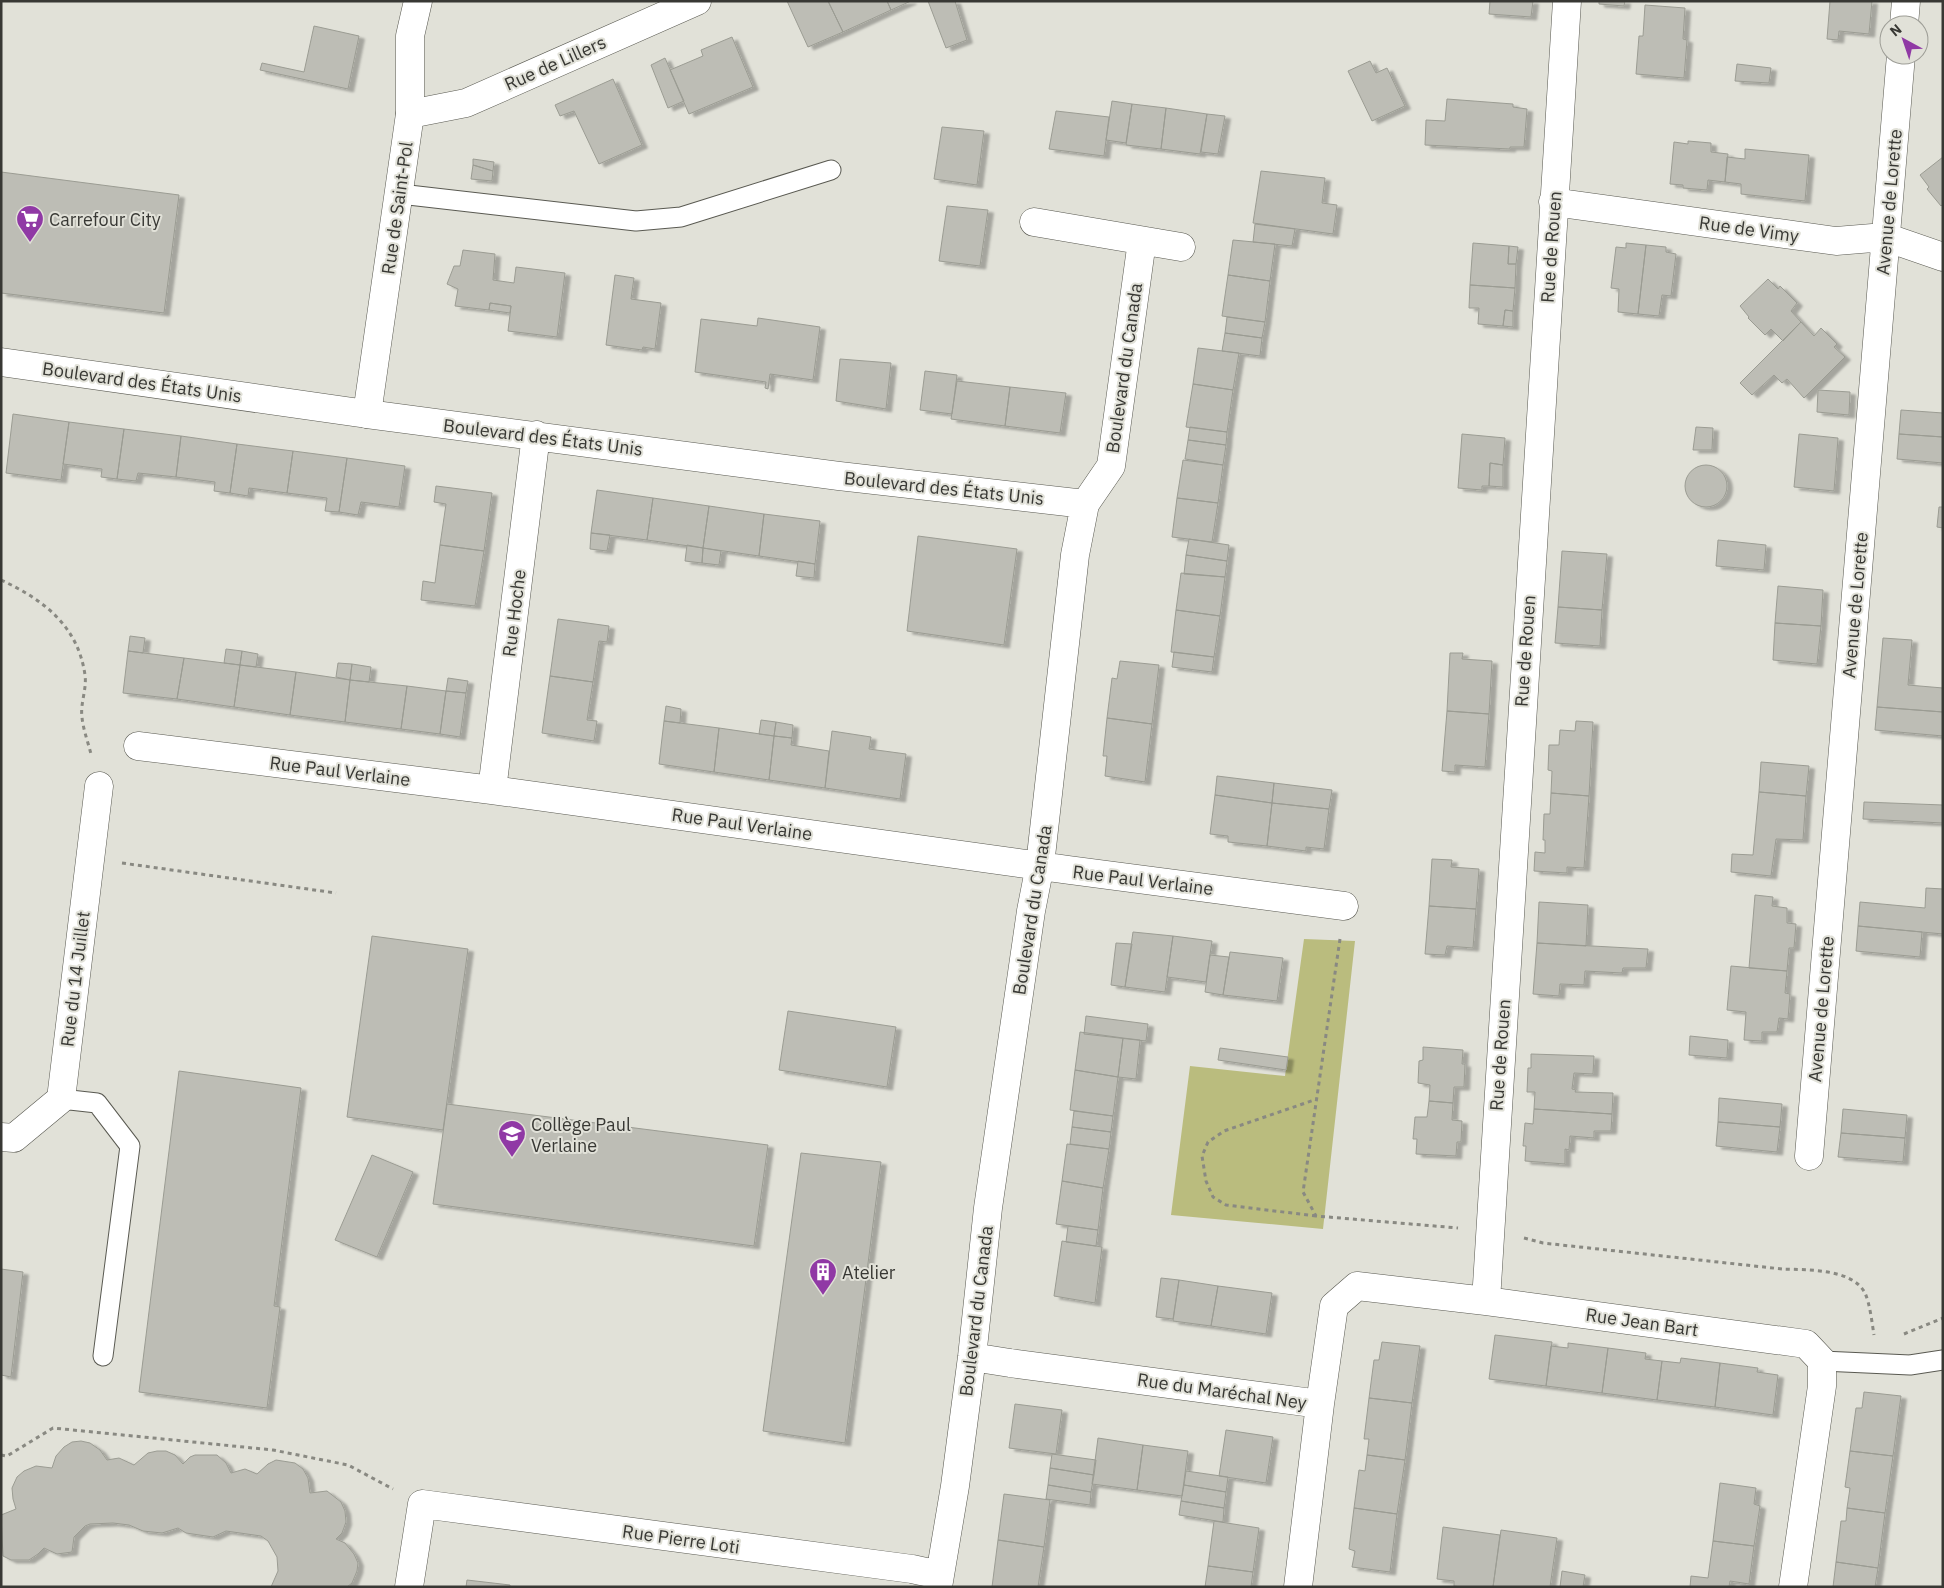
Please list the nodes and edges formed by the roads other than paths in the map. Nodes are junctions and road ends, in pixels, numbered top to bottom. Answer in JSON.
{"nodes":[{"id":1,"x":418,"y":1,"type":"edge"},
{"id":2,"x":697,"y":1,"type":"edge"},
{"id":3,"x":1567,"y":1,"type":"edge"},
{"id":4,"x":1906,"y":1,"type":"edge"},
{"id":5,"x":1905,"y":15,"type":"edge"},
{"id":6,"x":1901,"y":65,"type":"edge"},
{"id":7,"x":410,"y":114,"type":"junction"},
{"id":8,"x":831,"y":170,"type":"dead end"},
{"id":9,"x":400,"y":194,"type":"junction"},
{"id":10,"x":1553,"y":202,"type":"junction"},
{"id":11,"x":1034,"y":222,"type":"dead end"},
{"id":12,"x":1885,"y":237,"type":"junction"},
{"id":13,"x":1142,"y":240,"type":"junction"},
{"id":14,"x":1181,"y":247,"type":"dead end"},
{"id":15,"x":1943,"y":256,"type":"edge"},
{"id":16,"x":1,"y":362,"type":"edge"},
{"id":17,"x":367,"y":414,"type":"junction"},
{"id":18,"x":536,"y":435,"type":"junction"},
{"id":19,"x":1085,"y":504,"type":"junction"},
{"id":20,"x":138,"y":746,"type":"dead end"},
{"id":21,"x":100,"y":786,"type":"road end"},
{"id":22,"x":492,"y":790,"type":"junction"},
{"id":23,"x":1040,"y":865,"type":"junction"},
{"id":24,"x":1344,"y":906,"type":"dead end"},
{"id":25,"x":61,"y":1099,"type":"junction"},
{"id":26,"x":1,"y":1137,"type":"edge"},
{"id":27,"x":1809,"y":1156,"type":"dead end"},
{"id":28,"x":1486,"y":1301,"type":"junction"},
{"id":29,"x":103,"y":1356,"type":"dead end"},
{"id":30,"x":972,"y":1357,"type":"junction"},
{"id":31,"x":1943,"y":1360,"type":"edge"},
{"id":32,"x":1822,"y":1361,"type":"junction"},
{"id":33,"x":1320,"y":1404,"type":"junction"},
{"id":34,"x":938,"y":1581,"type":"edge"},
{"id":35,"x":409,"y":1587,"type":"edge"},
{"id":36,"x":1298,"y":1587,"type":"edge"},
{"id":37,"x":1793,"y":1587,"type":"edge"}],
"edges":[{"from":1,"to":7,"type":"street","name":"Rue de Saint-Pol"},
{"from":2,"to":7,"type":"street","name":"Rue de Lillers"},
{"from":3,"to":10,"type":"street","name":"Rue de Rouen"},
{"from":4,"to":5,"type":"street"},
{"from":6,"to":12,"type":"street","name":"Avenue de Lorette"},
{"from":7,"to":9,"type":"street","name":"Rue de Saint-Pol"},
{"from":8,"to":9,"type":"lane"},
{"from":9,"to":17,"type":"street","name":"Rue de Saint-Pol"},
{"from":10,"to":12,"type":"street","name":"Rue de Vimy"},
{"from":10,"to":28,"type":"street","name":"Rue de Rouen"},
{"from":11,"to":13,"type":"street"},
{"from":12,"to":15,"type":"street","name":"Rue de Vimy"},
{"from":12,"to":27,"type":"street","name":"Avenue de Lorette"},
{"from":13,"to":14,"type":"street"},
{"from":13,"to":19,"type":"street","name":"Boulevard du Canada"},
{"from":16,"to":17,"type":"street","name":"Boulevard des États Unis"},
{"from":17,"to":18,"type":"street","name":"Boulevard des États Unis"},
{"from":18,"to":19,"type":"street","name":"Boulevard des États Unis"},
{"from":18,"to":22,"type":"street","name":"Rue Hoche"},
{"from":19,"to":23,"type":"street","name":"Boulevard du Canada"},
{"from":20,"to":22,"type":"street","name":"Rue Paul Verlaine"},
{"from":21,"to":25,"type":"street","name":"Rue du 14 Juillet"},
{"from":22,"to":23,"type":"street","name":"Rue Paul Verlaine"},
{"from":23,"to":24,"type":"street","name":"Rue Paul Verlaine"},
{"from":23,"to":30,"type":"street","name":"Boulevard du Canada"},
{"from":25,"to":26,"type":"street"},
{"from":25,"to":29,"type":"lane"},
{"from":28,"to":32,"type":"street","name":"Rue Jean Bart"},
{"from":28,"to":33,"type":"street","name":"Rue Jean Bart"},
{"from":30,"to":33,"type":"street","name":"Rue du Maréchal Ney"},
{"from":30,"to":34,"type":"street","name":"Boulevard du Canada"},
{"from":31,"to":32,"type":"lane"},
{"from":32,"to":37,"type":"street"},
{"from":33,"to":36,"type":"street","name":"Rue du Maréchal Ney"},
{"from":34,"to":35,"type":"street","name":"Rue Pierre Loti"}]}
